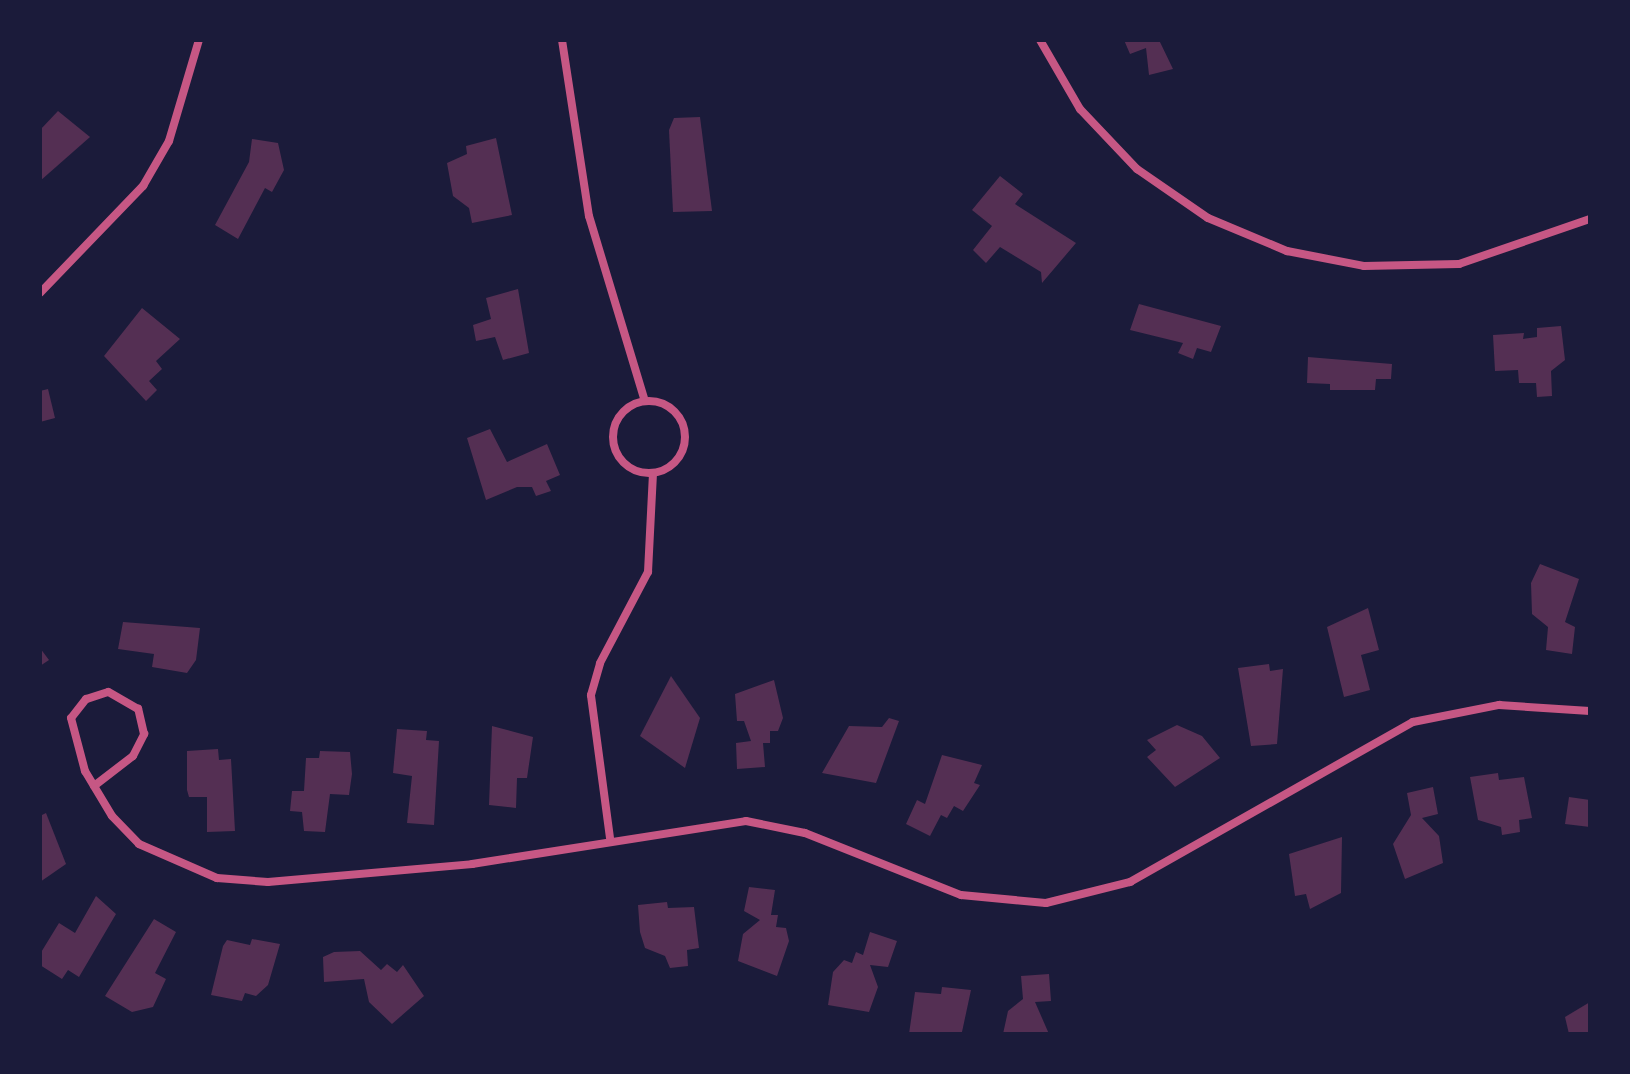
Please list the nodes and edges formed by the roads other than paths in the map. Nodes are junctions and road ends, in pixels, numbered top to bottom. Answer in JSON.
{"nodes":[{"id":1,"x":199,"y":40,"type":"edge"},
{"id":2,"x":562,"y":40,"type":"edge"},
{"id":3,"x":1040,"y":40,"type":"edge"},
{"id":4,"x":1590,"y":219,"type":"edge"},
{"id":5,"x":40,"y":293,"type":"edge"},
{"id":6,"x":645,"y":401,"type":"junction"},
{"id":7,"x":653,"y":473,"type":"junction"},
{"id":8,"x":1590,"y":711,"type":"edge"},
{"id":9,"x":94,"y":786,"type":"junction"},
{"id":10,"x":610,"y":838,"type":"junction"}],
"edges":[{"from":1,"to":5,"type":"street"},
{"from":2,"to":6,"type":"street"},
{"from":3,"to":4,"type":"street"},
{"from":6,"to":7,"type":"street"},
{"from":6,"to":7,"type":"street"},
{"from":7,"to":10,"type":"street"},
{"from":8,"to":10,"type":"street"},
{"from":9,"to":9,"type":"street"},
{"from":9,"to":10,"type":"street"}]}
